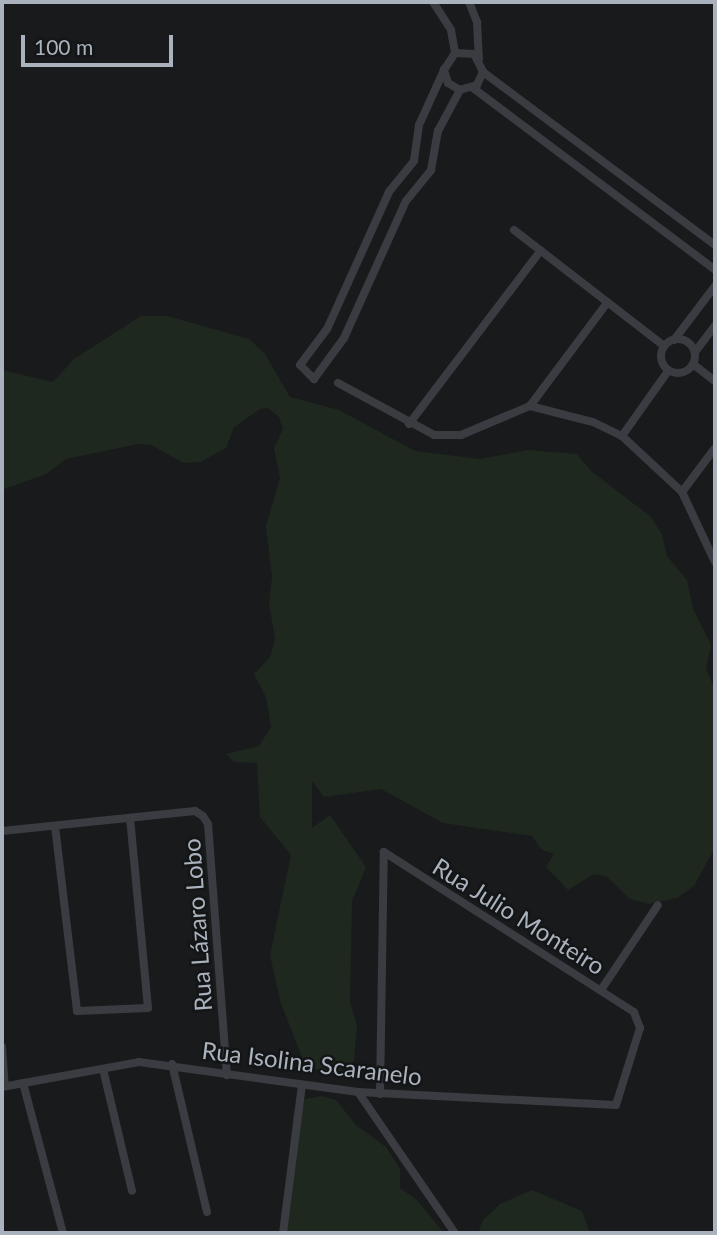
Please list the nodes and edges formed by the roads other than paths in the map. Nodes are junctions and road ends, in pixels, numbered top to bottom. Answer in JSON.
{"nodes":[{"id":1,"x":433,"y":2,"type":"edge"},
{"id":2,"x":469,"y":2,"type":"edge"},
{"id":3,"x":455,"y":53,"type":"junction"},
{"id":4,"x":479,"y":59,"type":"junction"},
{"id":5,"x":444,"y":70,"type":"junction"},
{"id":6,"x":483,"y":72,"type":"junction"},
{"id":7,"x":473,"y":88,"type":"junction"},
{"id":8,"x":460,"y":90,"type":"junction"},
{"id":9,"x":514,"y":230,"type":"dead end"},
{"id":10,"x":715,"y":245,"type":"edge"},
{"id":11,"x":541,"y":250,"type":"junction"},
{"id":12,"x":715,"y":270,"type":"edge"},
{"id":13,"x":715,"y":286,"type":"edge"},
{"id":14,"x":607,"y":303,"type":"junction"},
{"id":15,"x":715,"y":325,"type":"edge"},
{"id":16,"x":674,"y":340,"type":"junction"},
{"id":17,"x":664,"y":345,"type":"junction"},
{"id":18,"x":695,"y":352,"type":"junction"},
{"id":19,"x":693,"y":364,"type":"junction"},
{"id":20,"x":668,"y":371,"type":"junction"},
{"id":21,"x":715,"y":381,"type":"edge"},
{"id":22,"x":338,"y":383,"type":"dead end"},
{"id":23,"x":530,"y":405,"type":"junction"},
{"id":24,"x":409,"y":424,"type":"junction"},
{"id":25,"x":622,"y":436,"type":"junction"},
{"id":26,"x":715,"y":448,"type":"edge"},
{"id":27,"x":681,"y":492,"type":"junction"},
{"id":28,"x":715,"y":562,"type":"edge"},
{"id":29,"x":130,"y":818,"type":"junction"},
{"id":30,"x":55,"y":826,"type":"junction"},
{"id":31,"x":2,"y":831,"type":"edge"},
{"id":32,"x":658,"y":905,"type":"dead end"},
{"id":33,"x":601,"y":990,"type":"junction"},
{"id":34,"x":2,"y":1047,"type":"edge"},
{"id":35,"x":172,"y":1064,"type":"junction"},
{"id":36,"x":103,"y":1069,"type":"junction"},
{"id":37,"x":228,"y":1075,"type":"junction"},
{"id":38,"x":23,"y":1083,"type":"junction"},
{"id":39,"x":302,"y":1085,"type":"junction"},
{"id":40,"x":4,"y":1087,"type":"edge"},
{"id":41,"x":358,"y":1092,"type":"junction"},
{"id":42,"x":380,"y":1094,"type":"junction"},
{"id":43,"x":616,"y":1105,"type":"joint"},
{"id":44,"x":132,"y":1191,"type":"dead end"},
{"id":45,"x":206,"y":1212,"type":"dead end"},
{"id":46,"x":63,"y":1233,"type":"edge"},
{"id":47,"x":283,"y":1233,"type":"edge"},
{"id":48,"x":455,"y":1233,"type":"edge"}],
"edges":[{"from":1,"to":3,"type":"street"},
{"from":2,"to":4,"type":"street"},
{"from":3,"to":4,"type":"street"},
{"from":3,"to":5,"type":"street"},
{"from":4,"to":6,"type":"street"},
{"from":5,"to":8,"type":"street"},
{"from":5,"to":8,"type":"street"},
{"from":6,"to":7,"type":"street"},
{"from":6,"to":10,"type":"street"},
{"from":7,"to":8,"type":"street"},
{"from":7,"to":12,"type":"street"},
{"from":9,"to":11,"type":"street"},
{"from":11,"to":14,"type":"street"},
{"from":11,"to":24,"type":"street"},
{"from":13,"to":16,"type":"street"},
{"from":14,"to":17,"type":"street"},
{"from":14,"to":23,"type":"street"},
{"from":15,"to":18,"type":"street"},
{"from":16,"to":17,"type":"street"},
{"from":16,"to":18,"type":"street"},
{"from":17,"to":20,"type":"street"},
{"from":18,"to":19,"type":"street"},
{"from":19,"to":20,"type":"street"},
{"from":19,"to":21,"type":"street"},
{"from":20,"to":25,"type":"street"},
{"from":22,"to":24,"type":"street"},
{"from":23,"to":24,"type":"street"},
{"from":23,"to":25,"type":"street"},
{"from":25,"to":27,"type":"street"},
{"from":26,"to":27,"type":"street"},
{"from":27,"to":28,"type":"street"},
{"from":29,"to":30,"type":"street"},
{"from":29,"to":30,"type":"street"},
{"from":29,"to":37,"type":"street","name":"Rua Lázaro Lobo"},
{"from":30,"to":31,"type":"street"},
{"from":32,"to":33,"type":"street"},
{"from":33,"to":42,"type":"street","name":"Rua Julio Monteiro"},
{"from":33,"to":43,"type":"street","name":"Rua Julio Monteiro"},
{"from":34,"to":40,"type":"street"},
{"from":35,"to":36,"type":"street","name":"Rua Isolina Scaranelo"},
{"from":35,"to":37,"type":"street","name":"Rua Isolina Scaranelo"},
{"from":35,"to":45,"type":"street"},
{"from":36,"to":38,"type":"street","name":"Rua Isolina Scaranelo"},
{"from":36,"to":44,"type":"street"},
{"from":37,"to":39,"type":"street","name":"Rua Isolina Scaranelo"},
{"from":38,"to":40,"type":"street","name":"Rua Isolina Scaranelo"},
{"from":38,"to":46,"type":"street"},
{"from":39,"to":41,"type":"street","name":"Rua Isolina Scaranelo"},
{"from":39,"to":47,"type":"street"},
{"from":41,"to":42,"type":"street","name":"Rua Isolina Scaranelo"},
{"from":41,"to":48,"type":"street"},
{"from":42,"to":43,"type":"street","name":"Rua Isolina Scaranelo"}]}
